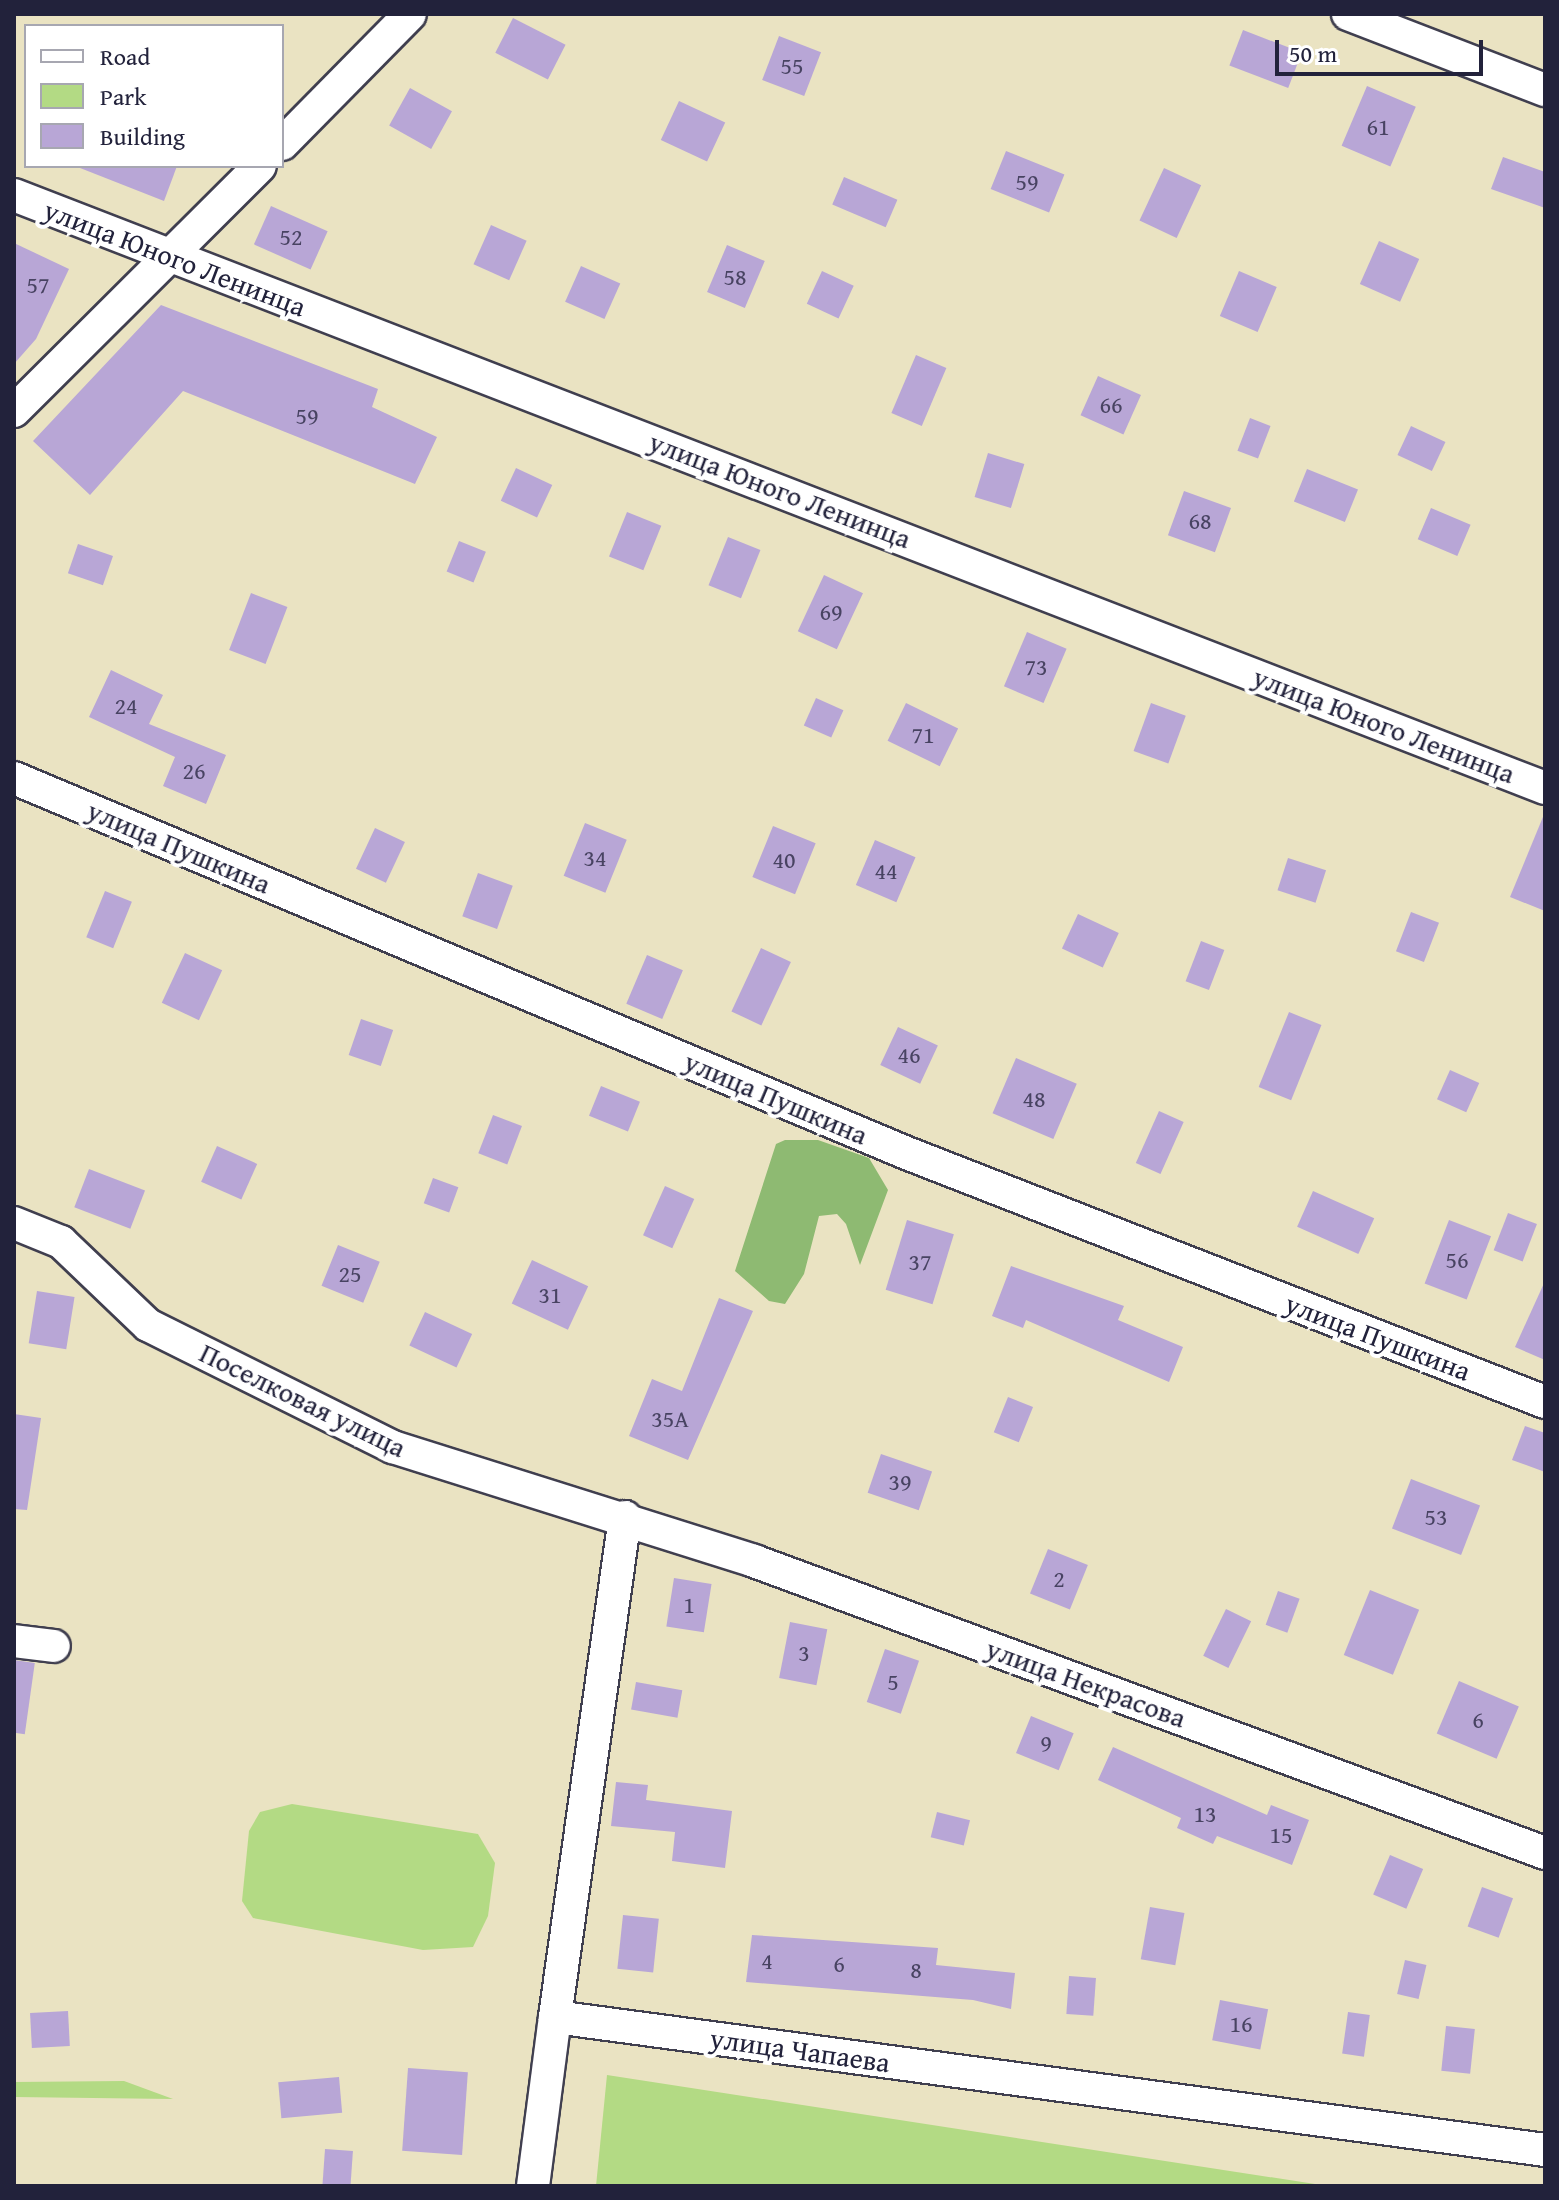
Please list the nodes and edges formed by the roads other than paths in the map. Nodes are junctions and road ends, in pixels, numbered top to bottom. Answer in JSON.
{"nodes":[{"id":1,"x":410,"y":14,"type":"edge"},
{"id":2,"x":1348,"y":14,"type":"edge"},
{"id":3,"x":1545,"y":90,"type":"edge"},
{"id":4,"x":284,"y":142,"type":"edge"},
{"id":5,"x":258,"y":168,"type":"edge"},
{"id":6,"x":14,"y":195,"type":"edge"},
{"id":7,"x":169,"y":258,"type":"junction"},
{"id":8,"x":14,"y":411,"type":"edge"},
{"id":9,"x":14,"y":778,"type":"edge"},
{"id":10,"x":1545,"y":788,"type":"edge"},
{"id":11,"x":14,"y":1223,"type":"edge"},
{"id":12,"x":1545,"y":1402,"type":"edge"},
{"id":13,"x":625,"y":1517,"type":"junction"},
{"id":14,"x":14,"y":1641,"type":"edge"},
{"id":15,"x":54,"y":1646,"type":"dead end"},
{"id":16,"x":1545,"y":1853,"type":"edge"},
{"id":17,"x":555,"y":2017,"type":"junction"},
{"id":18,"x":1545,"y":2150,"type":"edge"},
{"id":19,"x":533,"y":2186,"type":"edge"}],
"edges":[{"from":1,"to":4,"type":"street"},
{"from":2,"to":3,"type":"street"},
{"from":5,"to":7,"type":"street"},
{"from":6,"to":7,"type":"street","name":"улица Юного Ленинца"},
{"from":7,"to":8,"type":"street"},
{"from":7,"to":10,"type":"street","name":"улица Юного Ленинца"},
{"from":9,"to":12,"type":"street","name":"улица Пушкина"},
{"from":11,"to":13,"type":"street","name":"Поселковая улица"},
{"from":13,"to":16,"type":"street","name":"улица Некрасова"},
{"from":13,"to":17,"type":"street"},
{"from":14,"to":15,"type":"street"},
{"from":17,"to":18,"type":"street","name":"улица Чапаева"},
{"from":17,"to":19,"type":"street"}]}
